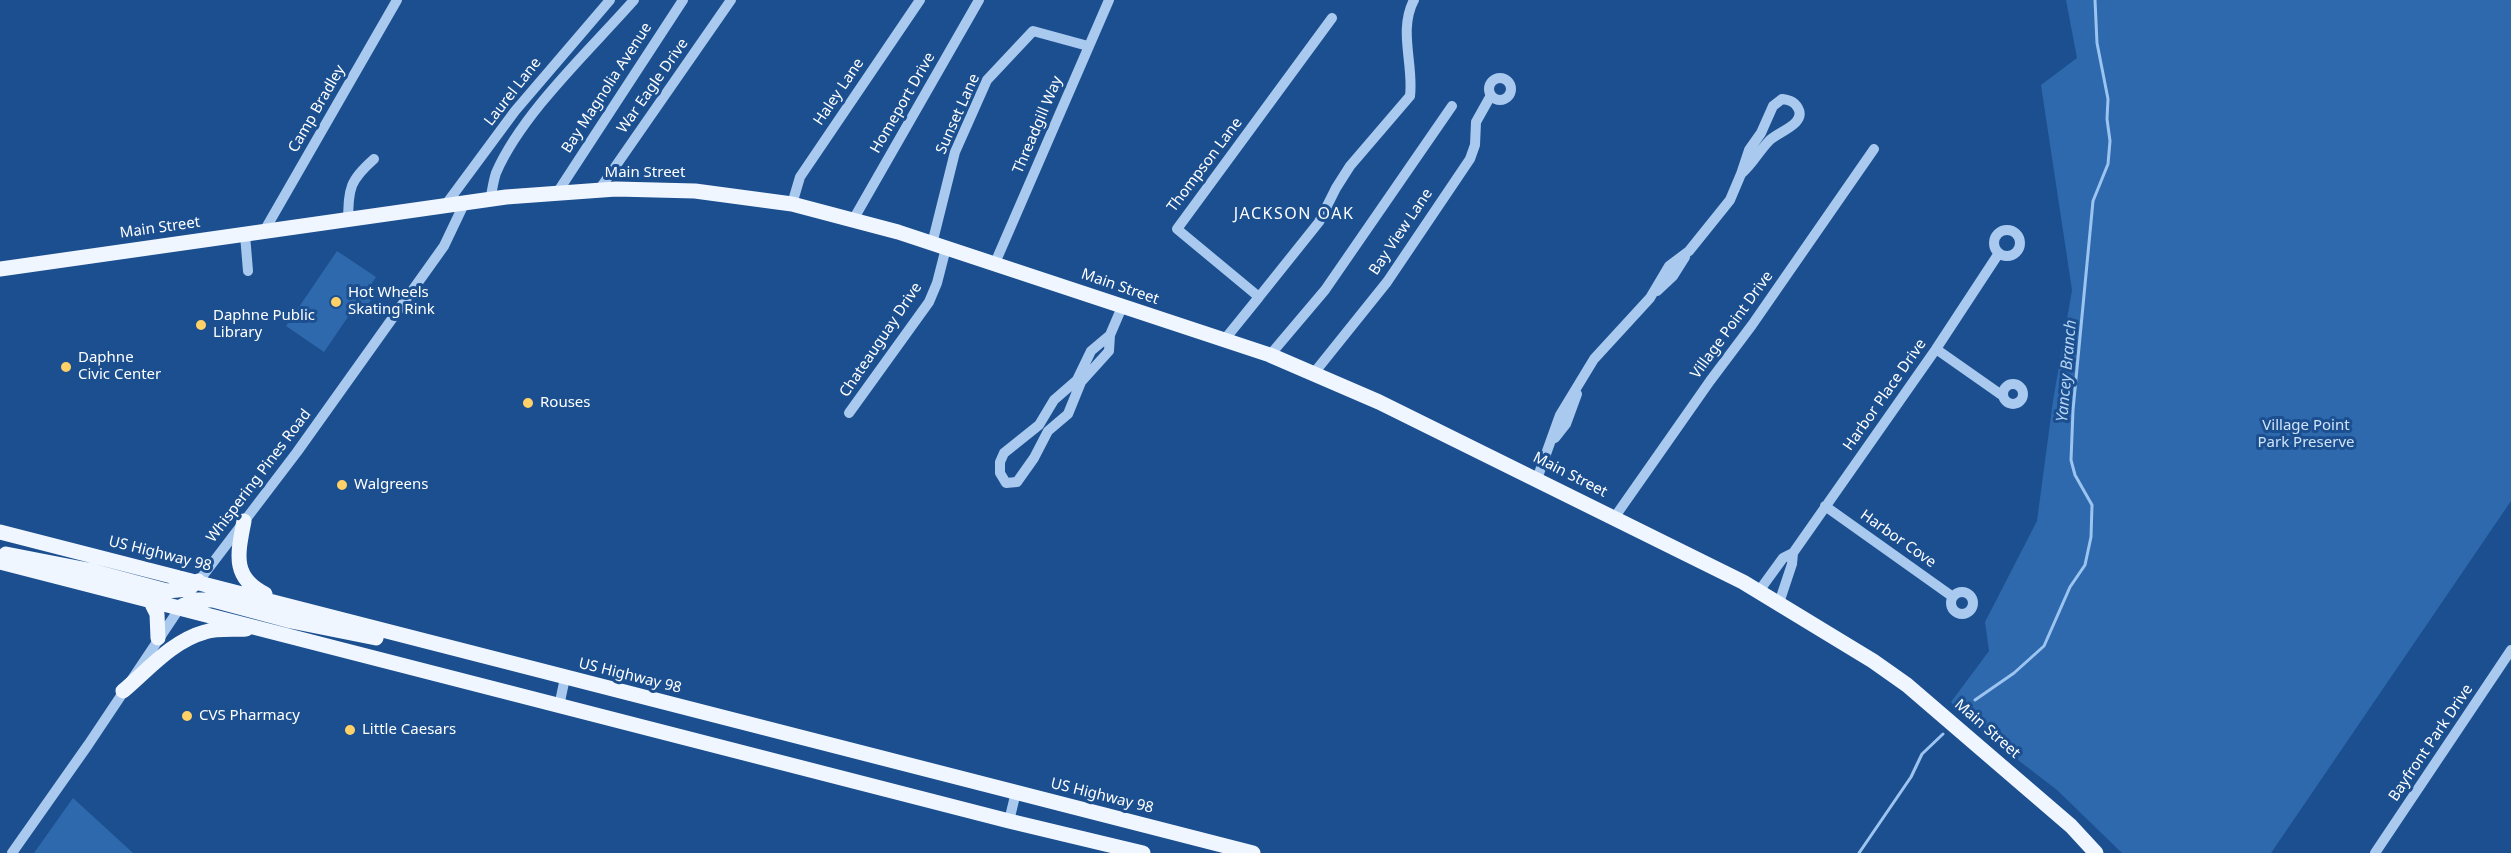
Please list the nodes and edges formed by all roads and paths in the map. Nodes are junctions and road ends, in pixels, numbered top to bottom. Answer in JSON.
{"nodes":[{"id":1,"x":398,"y":0,"type":"edge"},
{"id":2,"x":610,"y":0,"type":"edge"},
{"id":3,"x":634,"y":0,"type":"edge"},
{"id":4,"x":683,"y":0,"type":"edge"},
{"id":5,"x":731,"y":0,"type":"edge"},
{"id":6,"x":920,"y":0,"type":"edge"},
{"id":7,"x":979,"y":0,"type":"edge"},
{"id":8,"x":1109,"y":0,"type":"edge"},
{"id":9,"x":1414,"y":0,"type":"edge"},
{"id":10,"x":1332,"y":18,"type":"dead end"},
{"id":11,"x":1088,"y":46,"type":"junction"},
{"id":12,"x":1490,"y":97,"type":"dead end"},
{"id":13,"x":1452,"y":106,"type":"dead end"},
{"id":14,"x":1874,"y":148,"type":"dead end"},
{"id":15,"x":374,"y":159,"type":"dead end"},
{"id":16,"x":1741,"y":174,"type":"junction"},
{"id":17,"x":599,"y":190,"type":"junction"},
{"id":18,"x":557,"y":193,"type":"junction"},
{"id":19,"x":490,"y":200,"type":"junction"},
{"id":20,"x":464,"y":204,"type":"junction"},
{"id":21,"x":792,"y":204,"type":"junction"},
{"id":22,"x":444,"y":207,"type":"junction"},
{"id":23,"x":348,"y":220,"type":"junction"},
{"id":24,"x":853,"y":220,"type":"junction"},
{"id":25,"x":263,"y":233,"type":"junction"},
{"id":26,"x":245,"y":235,"type":"junction"},
{"id":27,"x":939,"y":246,"type":"junction"},
{"id":28,"x":1999,"y":253,"type":"dead end"},
{"id":29,"x":995,"y":263,"type":"junction"},
{"id":30,"x":0,"y":269,"type":"edge"},
{"id":31,"x":248,"y":271,"type":"dead end"},
{"id":32,"x":1259,"y":297,"type":"junction"},
{"id":33,"x":1122,"y":308,"type":"junction"},
{"id":34,"x":1225,"y":339,"type":"junction"},
{"id":35,"x":1936,"y":349,"type":"junction"},
{"id":36,"x":1270,"y":355,"type":"junction"},
{"id":37,"x":1314,"y":373,"type":"junction"},
{"id":38,"x":1079,"y":381,"type":"junction"},
{"id":39,"x":2003,"y":396,"type":"dead end"},
{"id":40,"x":849,"y":413,"type":"dead end"},
{"id":41,"x":1044,"y":428,"type":"junction"},
{"id":42,"x":1537,"y":479,"type":"junction"},
{"id":43,"x":1825,"y":506,"type":"junction"},
{"id":44,"x":1614,"y":518,"type":"junction"},
{"id":45,"x":244,"y":521,"type":"junction"},
{"id":46,"x":0,"y":532,"type":"edge"},
{"id":47,"x":0,"y":553,"type":"edge"},
{"id":48,"x":1792,"y":553,"type":"junction"},
{"id":49,"x":0,"y":562,"type":"edge"},
{"id":50,"x":198,"y":581,"type":"junction"},
{"id":51,"x":1759,"y":591,"type":"junction"},
{"id":52,"x":1953,"y":597,"type":"dead end"},
{"id":53,"x":150,"y":600,"type":"junction"},
{"id":54,"x":1779,"y":603,"type":"junction"},
{"id":55,"x":284,"y":604,"type":"junction"},
{"id":56,"x":180,"y":607,"type":"junction"},
{"id":57,"x":261,"y":628,"type":"junction"},
{"id":58,"x":158,"y":638,"type":"junction"},
{"id":59,"x":427,"y":641,"type":"junction"},
{"id":60,"x":2511,"y":650,"type":"edge"},
{"id":61,"x":565,"y":678,"type":"junction"},
{"id":62,"x":123,"y":691,"type":"junction"},
{"id":63,"x":559,"y":706,"type":"junction"},
{"id":64,"x":1016,"y":792,"type":"junction"},
{"id":65,"x":1009,"y":821,"type":"junction"},
{"id":66,"x":12,"y":853,"type":"edge"},
{"id":67,"x":1143,"y":853,"type":"edge"},
{"id":68,"x":1253,"y":853,"type":"edge"},
{"id":69,"x":2096,"y":853,"type":"edge"},
{"id":70,"x":2375,"y":853,"type":"edge"}],
"edges":[{"from":1,"to":25,"type":"street","name":"Camp Bradley"},
{"from":2,"to":22,"type":"street","name":"Laurel Lane"},
{"from":3,"to":19,"type":"street"},
{"from":4,"to":18,"type":"street","name":"Bay Magnolia Avenue"},
{"from":5,"to":17,"type":"street","name":"War Eagle Drive"},
{"from":6,"to":21,"type":"street","name":"Haley Lane"},
{"from":7,"to":24,"type":"street","name":"Homeport Drive"},
{"from":8,"to":11,"type":"street","name":"Threadgill Way"},
{"from":9,"to":32,"type":"street"},
{"from":10,"to":32,"type":"street","name":"Thompson Lane"},
{"from":11,"to":27,"type":"street","name":"Sunset Lane"},
{"from":11,"to":29,"type":"street","name":"Threadgill Way"},
{"from":12,"to":37,"type":"street","name":"Bay View Lane"},
{"from":13,"to":36,"type":"street"},
{"from":14,"to":44,"type":"street","name":"Village Point Drive"},
{"from":15,"to":23,"type":"street"},
{"from":16,"to":16,"type":"street"},
{"from":16,"to":42,"type":"street"},
{"from":17,"to":18,"type":"main road","name":"Main Street"},
{"from":17,"to":21,"type":"main road","name":"Main Street"},
{"from":18,"to":19,"type":"main road","name":"Main Street"},
{"from":19,"to":20,"type":"main road","name":"Main Street"},
{"from":20,"to":22,"type":"main road","name":"Main Street"},
{"from":20,"to":45,"type":"street","name":"Whispering Pines Road"},
{"from":21,"to":24,"type":"main road","name":"Main Street"},
{"from":22,"to":23,"type":"main road","name":"Main Street"},
{"from":23,"to":25,"type":"main road","name":"Main Street"},
{"from":24,"to":27,"type":"main road","name":"Main Street"},
{"from":25,"to":26,"type":"main road","name":"Main Street"},
{"from":26,"to":30,"type":"main road","name":"Main Street"},
{"from":26,"to":31,"type":"street"},
{"from":27,"to":29,"type":"main road","name":"Main Street"},
{"from":27,"to":40,"type":"street","name":"Chateauguay Drive"},
{"from":28,"to":35,"type":"street","name":"Harbor Place Drive"},
{"from":29,"to":33,"type":"main road","name":"Main Street"},
{"from":32,"to":34,"type":"street"},
{"from":33,"to":34,"type":"main road","name":"Main Street"},
{"from":33,"to":38,"type":"street"},
{"from":34,"to":36,"type":"main road","name":"Main Street"},
{"from":35,"to":39,"type":"street"},
{"from":35,"to":43,"type":"street","name":"Harbor Place Drive"},
{"from":36,"to":37,"type":"main road","name":"Main Street"},
{"from":37,"to":42,"type":"main road","name":"Main Street"},
{"from":38,"to":41,"type":"street"},
{"from":38,"to":41,"type":"street"},
{"from":41,"to":41,"type":"street"},
{"from":42,"to":44,"type":"main road","name":"Main Street"},
{"from":43,"to":48,"type":"street","name":"Harbor Place Drive"},
{"from":43,"to":52,"type":"street","name":"Harbor Cove"},
{"from":44,"to":51,"type":"main road","name":"Main Street"},
{"from":45,"to":50,"type":"street","name":"Whispering Pines Road"},
{"from":45,"to":55,"type":"main road"},
{"from":46,"to":50,"type":"main road","name":"US Highway 98"},
{"from":47,"to":50,"type":"main road"},
{"from":48,"to":51,"type":"street","name":"Harbor Place Drive"},
{"from":48,"to":54,"type":"street","name":"Harbor Place Drive"},
{"from":49,"to":53,"type":"main road"},
{"from":50,"to":55,"type":"main road","name":"US Highway 98"},
{"from":50,"to":56,"type":"street","name":"Whispering Pines Road"},
{"from":51,"to":54,"type":"main road","name":"Main Street"},
{"from":53,"to":56,"type":"main road"},
{"from":53,"to":58,"type":"main road"},
{"from":54,"to":69,"type":"main road","name":"Main Street"},
{"from":55,"to":59,"type":"main road","name":"US Highway 98"},
{"from":56,"to":57,"type":"main road"},
{"from":56,"to":58,"type":"street","name":"Whispering Pines Road"},
{"from":56,"to":59,"type":"main road"},
{"from":57,"to":62,"type":"main road"},
{"from":57,"to":63,"type":"main road"},
{"from":58,"to":62,"type":"street","name":"Whispering Pines Road"},
{"from":59,"to":61,"type":"main road","name":"US Highway 98"},
{"from":60,"to":70,"type":"street","name":"Bayfront Park Drive"},
{"from":61,"to":63,"type":"street"},
{"from":61,"to":64,"type":"main road","name":"US Highway 98"},
{"from":62,"to":66,"type":"street","name":"Whispering Pines Road"},
{"from":63,"to":65,"type":"main road"},
{"from":64,"to":65,"type":"street"},
{"from":64,"to":68,"type":"main road","name":"US Highway 98"},
{"from":65,"to":67,"type":"main road"}]}
